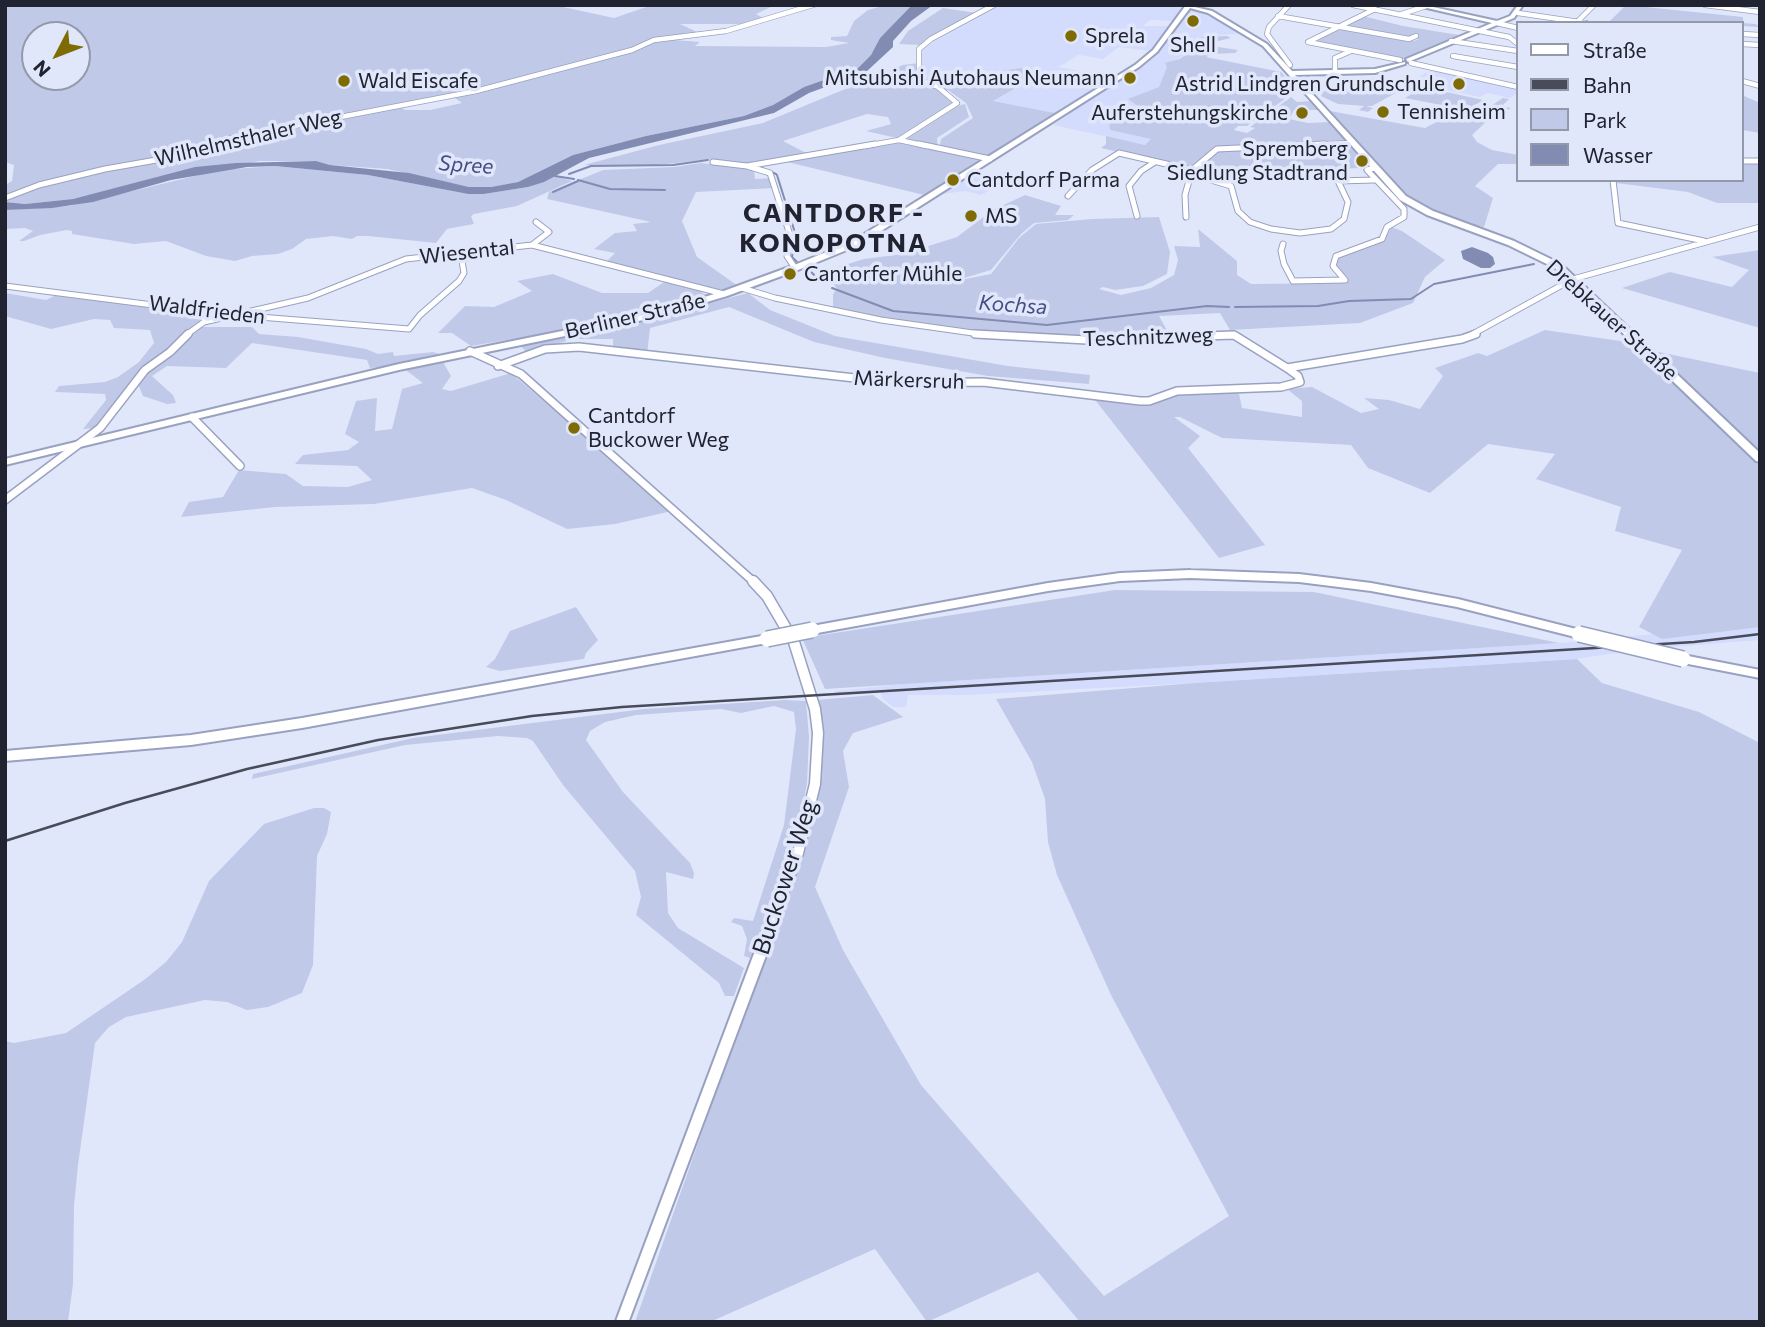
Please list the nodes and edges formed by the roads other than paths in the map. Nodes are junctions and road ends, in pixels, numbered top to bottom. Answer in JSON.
{"nodes":[{"id":1,"x":813,"y":5,"type":"edge"},
{"id":2,"x":994,"y":5,"type":"edge"},
{"id":3,"x":1289,"y":5,"type":"edge"},
{"id":4,"x":1353,"y":5,"type":"edge"},
{"id":5,"x":1416,"y":5,"type":"edge"},
{"id":6,"x":1521,"y":5,"type":"edge"},
{"id":7,"x":1594,"y":5,"type":"edge"},
{"id":8,"x":1705,"y":5,"type":"edge"},
{"id":9,"x":1189,"y":6,"type":"edge"},
{"id":10,"x":1426,"y":6,"type":"edge"},
{"id":11,"x":1375,"y":9,"type":"junction"},
{"id":12,"x":1760,"y":12,"type":"edge"},
{"id":13,"x":1518,"y":13,"type":"junction"},
{"id":14,"x":1400,"y":14,"type":"junction"},
{"id":15,"x":1278,"y":16,"type":"junction"},
{"id":16,"x":1425,"y":19,"type":"junction"},
{"id":17,"x":1570,"y":21,"type":"edge"},
{"id":18,"x":1578,"y":21,"type":"edge"},
{"id":19,"x":1497,"y":23,"type":"junction"},
{"id":20,"x":1415,"y":25,"type":"dead end"},
{"id":21,"x":1340,"y":26,"type":"junction"},
{"id":22,"x":1516,"y":27,"type":"edge"},
{"id":23,"x":1476,"y":30,"type":"junction"},
{"id":24,"x":1416,"y":36,"type":"dead end"},
{"id":25,"x":1451,"y":41,"type":"junction"},
{"id":26,"x":1516,"y":42,"type":"edge"},
{"id":27,"x":1351,"y":51,"type":"junction"},
{"id":28,"x":1516,"y":51,"type":"edge"},
{"id":29,"x":1453,"y":56,"type":"dead end"},
{"id":30,"x":1405,"y":61,"type":"junction"},
{"id":31,"x":1516,"y":67,"type":"edge"},
{"id":32,"x":1290,"y":69,"type":"junction"},
{"id":33,"x":1335,"y":73,"type":"junction"},
{"id":34,"x":1516,"y":87,"type":"edge"},
{"id":35,"x":899,"y":140,"type":"junction"},
{"id":36,"x":1351,"y":144,"type":"junction"},
{"id":37,"x":990,"y":159,"type":"junction"},
{"id":38,"x":713,"y":162,"type":"dead end"},
{"id":39,"x":1155,"y":162,"type":"junction"},
{"id":40,"x":747,"y":166,"type":"junction"},
{"id":41,"x":1374,"y":168,"type":"junction"},
{"id":42,"x":1192,"y":172,"type":"junction"},
{"id":43,"x":1374,"y":180,"type":"junction"},
{"id":44,"x":1613,"y":182,"type":"edge"},
{"id":45,"x":1068,"y":196,"type":"dead end"},
{"id":46,"x":9,"y":197,"type":"edge"},
{"id":47,"x":1137,"y":216,"type":"dead end"},
{"id":48,"x":1186,"y":216,"type":"dead end"},
{"id":49,"x":537,"y":222,"type":"dead end"},
{"id":50,"x":1760,"y":228,"type":"edge"},
{"id":51,"x":1706,"y":242,"type":"junction"},
{"id":52,"x":1283,"y":244,"type":"dead end"},
{"id":53,"x":532,"y":245,"type":"junction"},
{"id":54,"x":473,"y":253,"type":"junction"},
{"id":55,"x":795,"y":268,"type":"junction"},
{"id":56,"x":1573,"y":279,"type":"junction"},
{"id":57,"x":5,"y":286,"type":"edge"},
{"id":58,"x":702,"y":288,"type":"junction"},
{"id":59,"x":742,"y":288,"type":"junction"},
{"id":60,"x":724,"y":294,"type":"junction"},
{"id":61,"x":714,"y":297,"type":"junction"},
{"id":62,"x":198,"y":312,"type":"junction"},
{"id":63,"x":235,"y":315,"type":"junction"},
{"id":64,"x":204,"y":321,"type":"junction"},
{"id":65,"x":470,"y":351,"type":"junction"},
{"id":66,"x":498,"y":366,"type":"junction"},
{"id":67,"x":1287,"y":368,"type":"junction"},
{"id":68,"x":192,"y":416,"type":"junction"},
{"id":69,"x":75,"y":445,"type":"junction"},
{"id":70,"x":1760,"y":459,"type":"edge"},
{"id":71,"x":5,"y":462,"type":"edge"},
{"id":72,"x":240,"y":466,"type":"dead end"},
{"id":73,"x":5,"y":500,"type":"edge"},
{"id":74,"x":1760,"y":674,"type":"edge"},
{"id":75,"x":5,"y":756,"type":"edge"},
{"id":76,"x":622,"y":1322,"type":"edge"}],
"edges":[{"from":1,"to":46,"type":"street","name":"Wilhelmsthaler Weg"},
{"from":2,"to":35,"type":"street"},
{"from":3,"to":15,"type":"street"},
{"from":4,"to":11,"type":"street"},
{"from":5,"to":10,"type":"main road"},
{"from":6,"to":13,"type":"street"},
{"from":7,"to":18,"type":"street"},
{"from":8,"to":12,"type":"street"},
{"from":9,"to":32,"type":"main road","name":"Drebkauer Straße"},
{"from":9,"to":37,"type":"main road","name":"Berliner Straße"},
{"from":10,"to":14,"type":"street"},
{"from":10,"to":19,"type":"main road"},
{"from":11,"to":14,"type":"street"},
{"from":11,"to":21,"type":"street"},
{"from":13,"to":17,"type":"street"},
{"from":13,"to":19,"type":"street"},
{"from":14,"to":16,"type":"street"},
{"from":15,"to":21,"type":"street"},
{"from":15,"to":32,"type":"street"},
{"from":16,"to":20,"type":"street"},
{"from":16,"to":23,"type":"street"},
{"from":19,"to":22,"type":"street"},
{"from":19,"to":23,"type":"main road"},
{"from":21,"to":24,"type":"street"},
{"from":21,"to":27,"type":"street"},
{"from":23,"to":25,"type":"main road"},
{"from":23,"to":26,"type":"street"},
{"from":25,"to":28,"type":"street"},
{"from":25,"to":30,"type":"main road"},
{"from":27,"to":30,"type":"street"},
{"from":27,"to":33,"type":"street"},
{"from":29,"to":31,"type":"street"},
{"from":30,"to":33,"type":"street"},
{"from":30,"to":34,"type":"street"},
{"from":32,"to":33,"type":"street"},
{"from":32,"to":36,"type":"main road","name":"Drebkauer Straße"},
{"from":35,"to":37,"type":"street"},
{"from":35,"to":40,"type":"street"},
{"from":36,"to":41,"type":"main road","name":"Drebkauer Straße"},
{"from":36,"to":42,"type":"street"},
{"from":37,"to":55,"type":"main road","name":"Berliner Straße"},
{"from":38,"to":40,"type":"street"},
{"from":39,"to":42,"type":"street"},
{"from":39,"to":45,"type":"street"},
{"from":39,"to":47,"type":"street"},
{"from":40,"to":55,"type":"street"},
{"from":41,"to":43,"type":"street"},
{"from":41,"to":56,"type":"main road","name":"Drebkauer Straße"},
{"from":42,"to":43,"type":"street"},
{"from":42,"to":48,"type":"street"},
{"from":43,"to":52,"type":"street"},
{"from":44,"to":51,"type":"street"},
{"from":49,"to":53,"type":"street"},
{"from":50,"to":51,"type":"street"},
{"from":51,"to":56,"type":"street"},
{"from":53,"to":54,"type":"street","name":"Wiesental"},
{"from":53,"to":58,"type":"street","name":"Wiesental"},
{"from":54,"to":63,"type":"street","name":"Wiesental"},
{"from":54,"to":63,"type":"street","name":"Waldfrieden"},
{"from":55,"to":59,"type":"main road","name":"Berliner Straße"},
{"from":56,"to":67,"type":"street"},
{"from":56,"to":70,"type":"main road","name":"Drebkauer Straße"},
{"from":57,"to":62,"type":"street","name":"Waldfrieden"},
{"from":58,"to":60,"type":"street","name":"Wiesental"},
{"from":58,"to":61,"type":"street","name":"Wiesental"},
{"from":59,"to":60,"type":"main road","name":"Berliner Straße"},
{"from":59,"to":67,"type":"street","name":"Teschnitzweg"},
{"from":60,"to":61,"type":"main road","name":"Berliner Straße"},
{"from":61,"to":65,"type":"main road","name":"Berliner Straße"},
{"from":62,"to":63,"type":"street","name":"Waldfrieden"},
{"from":62,"to":64,"type":"street"},
{"from":63,"to":64,"type":"street"},
{"from":64,"to":69,"type":"street"},
{"from":65,"to":66,"type":"street","name":"Buckower Weg"},
{"from":65,"to":68,"type":"main road","name":"Berliner Straße"},
{"from":66,"to":67,"type":"street","name":"Märkersruh"},
{"from":66,"to":76,"type":"street","name":"Buckower Weg"},
{"from":68,"to":69,"type":"main road","name":"Berliner Straße"},
{"from":68,"to":72,"type":"street"},
{"from":69,"to":71,"type":"main road","name":"Berliner Straße"},
{"from":69,"to":73,"type":"street"},
{"from":74,"to":75,"type":"main road","bridge":true}]}
